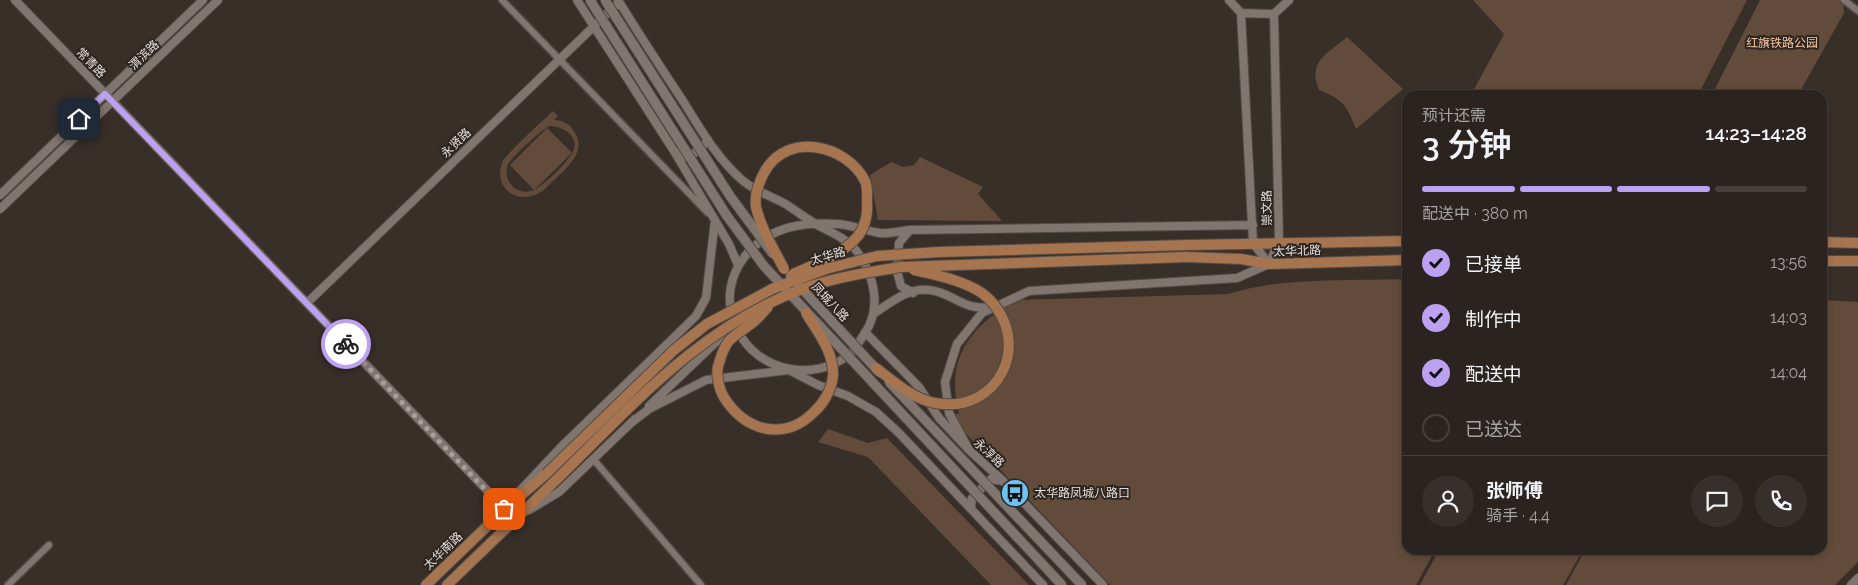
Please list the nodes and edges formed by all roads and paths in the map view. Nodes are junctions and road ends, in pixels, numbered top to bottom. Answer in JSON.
{"nodes":[{"id":1,"x":15,"y":0,"type":"edge"},
{"id":2,"x":203,"y":0,"type":"edge"},
{"id":3,"x":218,"y":0,"type":"edge"},
{"id":4,"x":502,"y":0,"type":"edge"},
{"id":5,"x":577,"y":0,"type":"edge"},
{"id":6,"x":590,"y":0,"type":"edge"},
{"id":7,"x":605,"y":0,"type":"edge"},
{"id":8,"x":1229,"y":0,"type":"edge"},
{"id":9,"x":1288,"y":0,"type":"edge"},
{"id":10,"x":1844,"y":0,"type":"edge"},
{"id":11,"x":620,"y":1,"type":"edge"},
{"id":12,"x":1858,"y":11,"type":"edge"},
{"id":13,"x":1242,"y":13,"type":"junction"},
{"id":14,"x":1274,"y":14,"type":"junction"},
{"id":15,"x":593,"y":26,"type":"junction"},
{"id":16,"x":559,"y":59,"type":"junction"},
{"id":17,"x":105,"y":94,"type":"junction"},
{"id":18,"x":112,"y":101,"type":"junction"},
{"id":19,"x":708,"y":140,"type":"junction"},
{"id":20,"x":674,"y":152,"type":"junction"},
{"id":21,"x":0,"y":195,"type":"edge"},
{"id":22,"x":0,"y":210,"type":"edge"},
{"id":23,"x":715,"y":220,"type":"junction"},
{"id":24,"x":818,"y":225,"type":"junction"},
{"id":25,"x":1253,"y":225,"type":"junction"},
{"id":26,"x":910,"y":230,"type":"junction"},
{"id":27,"x":1402,"y":241,"type":"edge"},
{"id":28,"x":1279,"y":242,"type":"junction"},
{"id":29,"x":1827,"y":242,"type":"edge"},
{"id":30,"x":1253,"y":243,"type":"junction"},
{"id":31,"x":1858,"y":243,"type":"edge"},
{"id":32,"x":1187,"y":245,"type":"joint"},
{"id":33,"x":1187,"y":257,"type":"joint"},
{"id":34,"x":1402,"y":260,"type":"edge"},
{"id":35,"x":1827,"y":261,"type":"edge"},
{"id":36,"x":1858,"y":261,"type":"edge"},
{"id":37,"x":1269,"y":264,"type":"junction"},
{"id":38,"x":738,"y":265,"type":"junction"},
{"id":39,"x":901,"y":267,"type":"junction"},
{"id":40,"x":784,"y":269,"type":"junction"},
{"id":41,"x":913,"y":293,"type":"junction"},
{"id":42,"x":751,"y":299,"type":"junction"},
{"id":43,"x":774,"y":301,"type":"junction"},
{"id":44,"x":1008,"y":301,"type":"junction"},
{"id":45,"x":307,"y":303,"type":"junction"},
{"id":46,"x":806,"y":313,"type":"junction"},
{"id":47,"x":874,"y":314,"type":"junction"},
{"id":48,"x":736,"y":329,"type":"junction"},
{"id":49,"x":866,"y":332,"type":"junction"},
{"id":50,"x":876,"y":368,"type":"junction"},
{"id":51,"x":789,"y":370,"type":"junction"},
{"id":52,"x":632,"y":422,"type":"junction"},
{"id":53,"x":969,"y":450,"type":"junction"},
{"id":54,"x":594,"y":460,"type":"junction"},
{"id":55,"x":546,"y":474,"type":"joint"},
{"id":56,"x":1003,"y":481,"type":"junction"},
{"id":57,"x":504,"y":509,"type":"junction"},
{"id":58,"x":971,"y":509,"type":"junction"},
{"id":59,"x":514,"y":519,"type":"junction"},
{"id":60,"x":49,"y":545,"type":"dead end"},
{"id":61,"x":1858,"y":578,"type":"edge"},
{"id":62,"x":8,"y":585,"type":"edge"},
{"id":63,"x":426,"y":585,"type":"edge"},
{"id":64,"x":447,"y":585,"type":"edge"},
{"id":65,"x":701,"y":585,"type":"edge"},
{"id":66,"x":1043,"y":585,"type":"edge"},
{"id":67,"x":1062,"y":585,"type":"edge"},
{"id":68,"x":1082,"y":585,"type":"edge"},
{"id":69,"x":1104,"y":585,"type":"edge"},
{"id":70,"x":1851,"y":585,"type":"edge"}],
"edges":[{"from":1,"to":17,"type":"street","name":"常青路"},
{"from":2,"to":17,"type":"street","name":"渭滨路"},
{"from":3,"to":18,"type":"street","name":"渭滨路"},
{"from":4,"to":16,"type":"street"},
{"from":5,"to":15,"type":"street"},
{"from":6,"to":46,"type":"main road","name":"凤城八路","bridge":true},
{"from":7,"to":40,"type":"main road","name":"凤城八路","bridge":true},
{"from":8,"to":13,"type":"street"},
{"from":9,"to":14,"type":"street"},
{"from":10,"to":12,"type":"street"},
{"from":11,"to":15,"type":"street","name":"永贤路"},
{"from":11,"to":19,"type":"street"},
{"from":13,"to":14,"type":"street"},
{"from":13,"to":25,"type":"street","name":"崇文路"},
{"from":14,"to":28,"type":"street","name":"崇文路"},
{"from":15,"to":16,"type":"street","name":"永贤路"},
{"from":15,"to":20,"type":"street"},
{"from":16,"to":23,"type":"street"},
{"from":16,"to":45,"type":"street","name":"永贤路"},
{"from":17,"to":18,"type":"street","name":"常青路"},
{"from":17,"to":21,"type":"street","name":"渭滨路"},
{"from":18,"to":22,"type":"street","name":"渭滨路"},
{"from":18,"to":45,"type":"street","name":"常青路"},
{"from":19,"to":20,"type":"street"},
{"from":19,"to":24,"type":"street"},
{"from":20,"to":23,"type":"street"},
{"from":23,"to":38,"type":"street"},
{"from":23,"to":57,"type":"street"},
{"from":24,"to":26,"type":"street"},
{"from":24,"to":38,"type":"street"},
{"from":24,"to":47,"type":"street"},
{"from":25,"to":26,"type":"street"},
{"from":25,"to":30,"type":"street","name":"崇文路"},
{"from":26,"to":41,"type":"street"},
{"from":27,"to":28,"type":"main road","name":"太华北路"},
{"from":28,"to":30,"type":"main road","name":"太华北路"},
{"from":28,"to":37,"type":"street","name":"崇文路"},
{"from":29,"to":31,"type":"main road"},
{"from":30,"to":32,"type":"main road","name":"太华北路"},
{"from":30,"to":37,"type":"street","name":"崇文路"},
{"from":32,"to":42,"type":"main road","name":"太华路","bridge":true},
{"from":33,"to":37,"type":"main road","name":"太华北路"},
{"from":33,"to":39,"type":"main road","name":"太华路","bridge":true},
{"from":34,"to":37,"type":"main road","name":"太华北路"},
{"from":35,"to":36,"type":"main road"},
{"from":37,"to":44,"type":"street"},
{"from":38,"to":48,"type":"street"},
{"from":39,"to":43,"type":"main road","name":"太华路","bridge":true},
{"from":39,"to":50,"type":"main road","bridge":true},
{"from":40,"to":42,"type":"main road","bridge":true},
{"from":40,"to":50,"type":"main road","name":"凤城八路","bridge":true},
{"from":41,"to":44,"type":"street"},
{"from":41,"to":47,"type":"street"},
{"from":42,"to":55,"type":"main road","name":"太华路","bridge":true},
{"from":43,"to":46,"type":"main road","bridge":true},
{"from":43,"to":59,"type":"main road","name":"太华路","bridge":true},
{"from":44,"to":53,"type":"street"},
{"from":45,"to":57,"type":"street","name":"常青路"},
{"from":46,"to":67,"type":"main road","name":"凤城八路","bridge":true},
{"from":47,"to":49,"type":"street"},
{"from":48,"to":51,"type":"street"},
{"from":48,"to":52,"type":"street"},
{"from":49,"to":51,"type":"street"},
{"from":49,"to":53,"type":"street","name":"永淳路"},
{"from":50,"to":68,"type":"main road","name":"凤城八路","bridge":true},
{"from":51,"to":52,"type":"street"},
{"from":51,"to":58,"type":"street"},
{"from":52,"to":54,"type":"street"},
{"from":53,"to":56,"type":"street","name":"永淳路"},
{"from":54,"to":59,"type":"street"},
{"from":54,"to":65,"type":"street"},
{"from":55,"to":57,"type":"main road","name":"太华南路"},
{"from":56,"to":58,"type":"street"},
{"from":56,"to":69,"type":"street","name":"永淳路"},
{"from":57,"to":63,"type":"main road","name":"太华南路"},
{"from":58,"to":66,"type":"street"},
{"from":59,"to":64,"type":"main road"},
{"from":60,"to":62,"type":"street"},
{"from":61,"to":70,"type":"street"}]}
